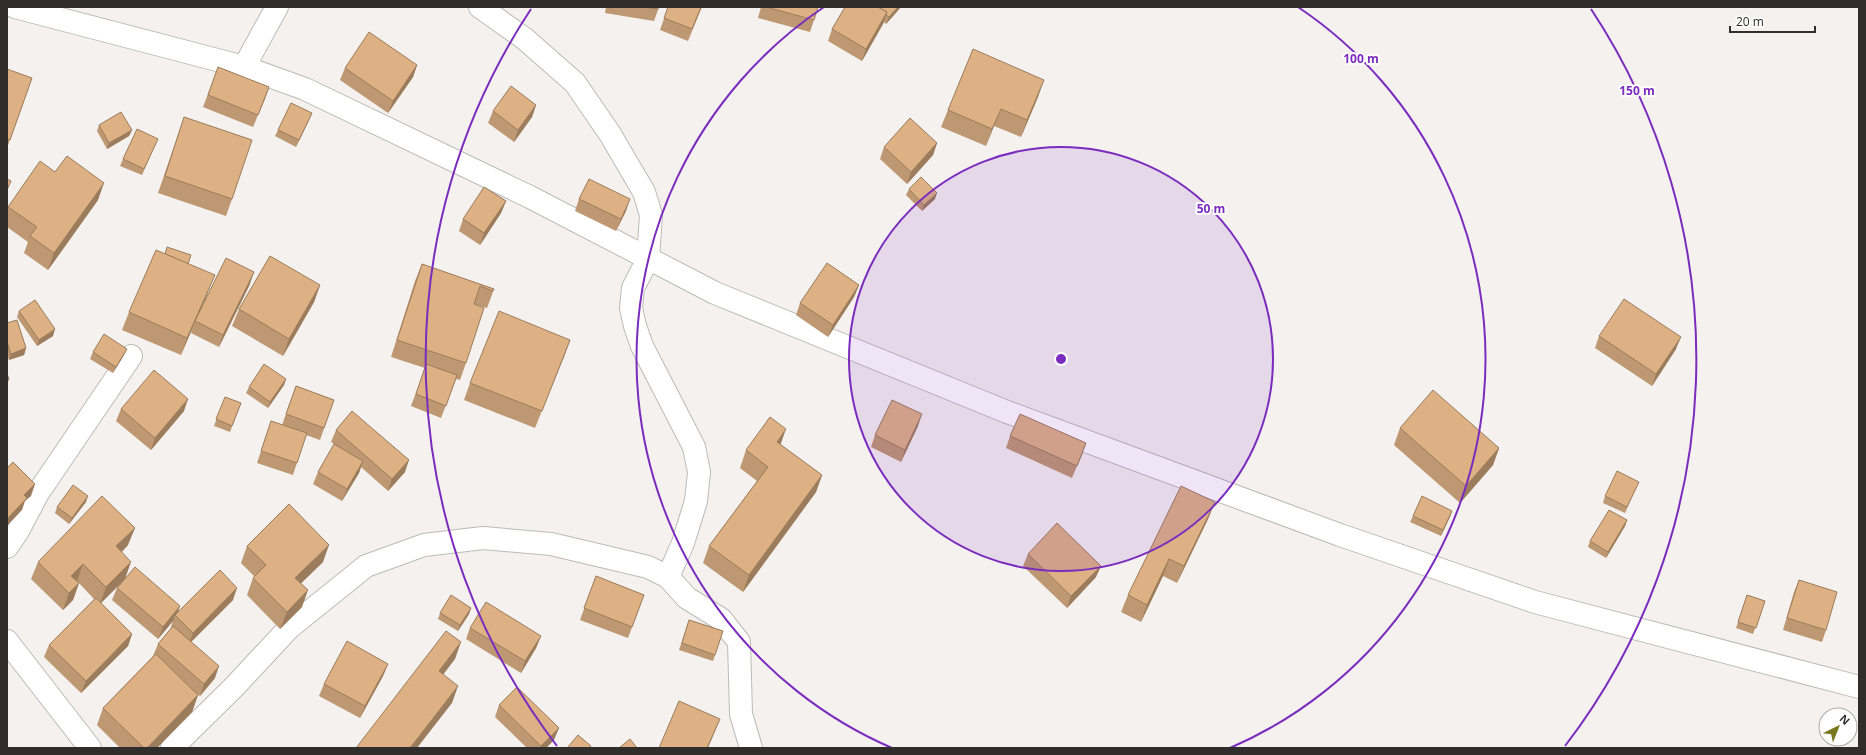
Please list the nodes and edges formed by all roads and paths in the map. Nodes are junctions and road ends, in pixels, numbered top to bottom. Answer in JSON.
{"nodes":[{"id":1,"x":15,"y":7,"type":"edge"},
{"id":2,"x":277,"y":7,"type":"edge"},
{"id":3,"x":480,"y":7,"type":"edge"},
{"id":4,"x":244,"y":66,"type":"junction"},
{"id":5,"x":648,"y":259,"type":"junction"},
{"id":6,"x":131,"y":356,"type":"dead end"},
{"id":7,"x":7,"y":547,"type":"edge"},
{"id":8,"x":668,"y":577,"type":"junction"},
{"id":9,"x":7,"y":641,"type":"edge"},
{"id":10,"x":1859,"y":687,"type":"edge"},
{"id":11,"x":90,"y":748,"type":"edge"},
{"id":12,"x":172,"y":748,"type":"edge"},
{"id":13,"x":751,"y":748,"type":"edge"}],
"edges":[{"from":1,"to":4,"type":"street"},
{"from":2,"to":4,"type":"street"},
{"from":3,"to":5,"type":"street"},
{"from":4,"to":5,"type":"street"},
{"from":5,"to":8,"type":"street"},
{"from":5,"to":10,"type":"street"},
{"from":6,"to":7,"type":"street"},
{"from":8,"to":12,"type":"street"},
{"from":8,"to":13,"type":"street"},
{"from":9,"to":11,"type":"street"}]}
